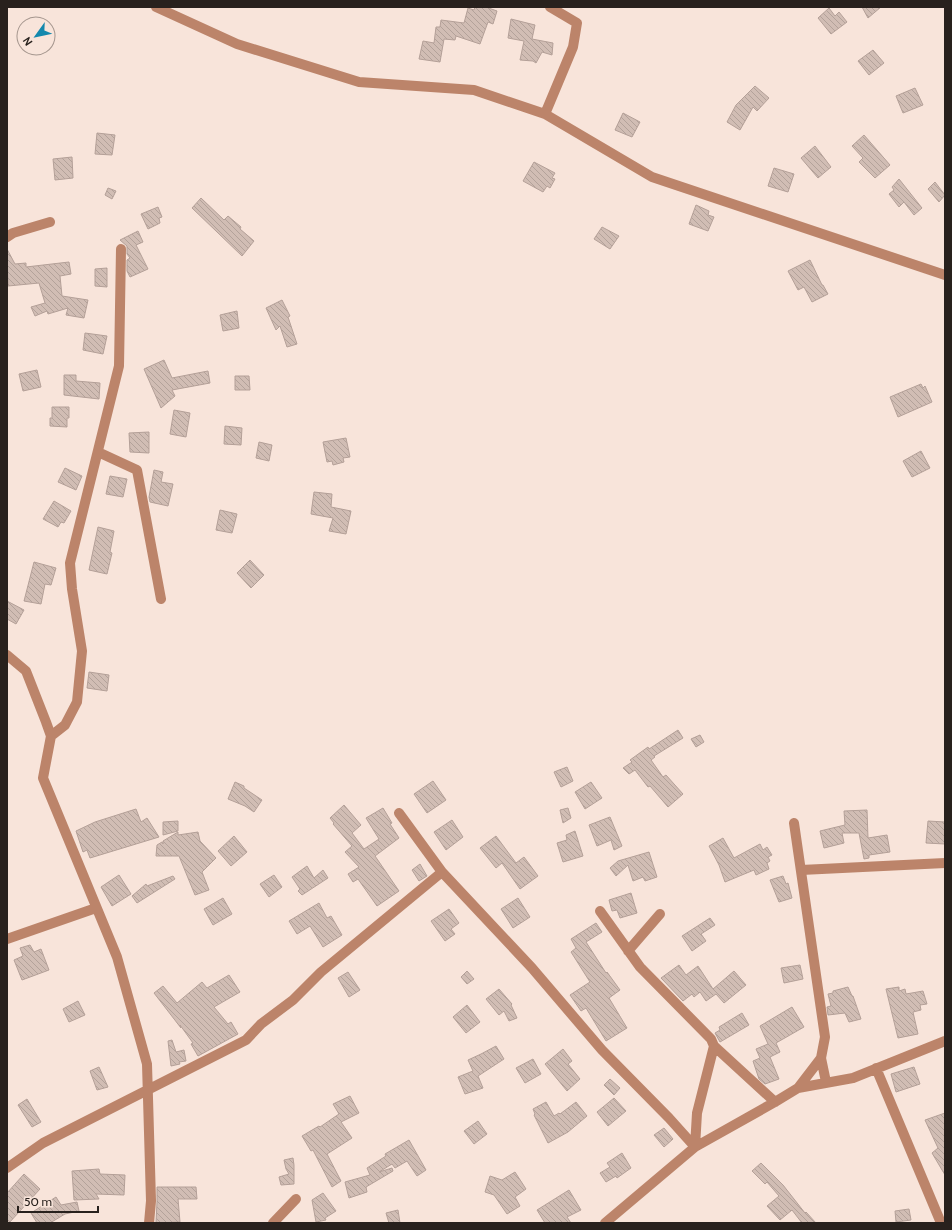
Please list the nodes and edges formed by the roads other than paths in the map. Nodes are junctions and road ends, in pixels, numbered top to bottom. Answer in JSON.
{"nodes":[{"id":1,"x":156,"y":7,"type":"edge"},
{"id":2,"x":550,"y":7,"type":"edge"},
{"id":3,"x":545,"y":114,"type":"junction"},
{"id":4,"x":50,"y":222,"type":"dead end"},
{"id":5,"x":7,"y":237,"type":"edge"},
{"id":6,"x":121,"y":249,"type":"dead end"},
{"id":7,"x":945,"y":276,"type":"edge"},
{"id":8,"x":98,"y":452,"type":"junction"},
{"id":9,"x":161,"y":599,"type":"dead end"},
{"id":10,"x":7,"y":655,"type":"edge"},
{"id":11,"x":50,"y":736,"type":"junction"},
{"id":12,"x":399,"y":813,"type":"dead end"},
{"id":13,"x":794,"y":823,"type":"dead end"},
{"id":14,"x":945,"y":863,"type":"edge"},
{"id":15,"x":801,"y":870,"type":"junction"},
{"id":16,"x":442,"y":872,"type":"junction"},
{"id":17,"x":96,"y":908,"type":"junction"},
{"id":18,"x":600,"y":911,"type":"dead end"},
{"id":19,"x":660,"y":914,"type":"dead end"},
{"id":20,"x":7,"y":939,"type":"edge"},
{"id":21,"x":628,"y":951,"type":"junction"},
{"id":22,"x":945,"y":1041,"type":"edge"},
{"id":23,"x":714,"y":1046,"type":"junction"},
{"id":24,"x":821,"y":1058,"type":"junction"},
{"id":25,"x":876,"y":1068,"type":"junction"},
{"id":26,"x":826,"y":1082,"type":"junction"},
{"id":27,"x":798,"y":1088,"type":"junction"},
{"id":28,"x":148,"y":1090,"type":"junction"},
{"id":29,"x":776,"y":1102,"type":"junction"},
{"id":30,"x":694,"y":1147,"type":"junction"},
{"id":31,"x":7,"y":1168,"type":"edge"},
{"id":32,"x":296,"y":1199,"type":"dead end"},
{"id":33,"x":149,"y":1223,"type":"edge"},
{"id":34,"x":273,"y":1223,"type":"edge"},
{"id":35,"x":606,"y":1223,"type":"edge"},
{"id":36,"x":941,"y":1223,"type":"edge"}],
"edges":[{"from":1,"to":3,"type":"street"},
{"from":2,"to":3,"type":"street"},
{"from":3,"to":7,"type":"street"},
{"from":4,"to":5,"type":"street"},
{"from":6,"to":8,"type":"street"},
{"from":8,"to":9,"type":"street"},
{"from":8,"to":11,"type":"street"},
{"from":10,"to":11,"type":"street"},
{"from":11,"to":17,"type":"street"},
{"from":12,"to":16,"type":"street"},
{"from":13,"to":15,"type":"street"},
{"from":14,"to":15,"type":"street"},
{"from":15,"to":24,"type":"street"},
{"from":16,"to":28,"type":"street"},
{"from":16,"to":30,"type":"street"},
{"from":17,"to":20,"type":"street"},
{"from":17,"to":28,"type":"street"},
{"from":18,"to":21,"type":"street"},
{"from":19,"to":21,"type":"street"},
{"from":21,"to":23,"type":"street"},
{"from":22,"to":25,"type":"street"},
{"from":23,"to":29,"type":"street"},
{"from":23,"to":30,"type":"street"},
{"from":24,"to":26,"type":"street"},
{"from":24,"to":27,"type":"street"},
{"from":25,"to":26,"type":"street"},
{"from":25,"to":36,"type":"street"},
{"from":26,"to":27,"type":"street"},
{"from":27,"to":29,"type":"street"},
{"from":28,"to":31,"type":"street"},
{"from":28,"to":33,"type":"street"},
{"from":29,"to":30,"type":"street"},
{"from":30,"to":35,"type":"street"},
{"from":32,"to":34,"type":"street"}]}
